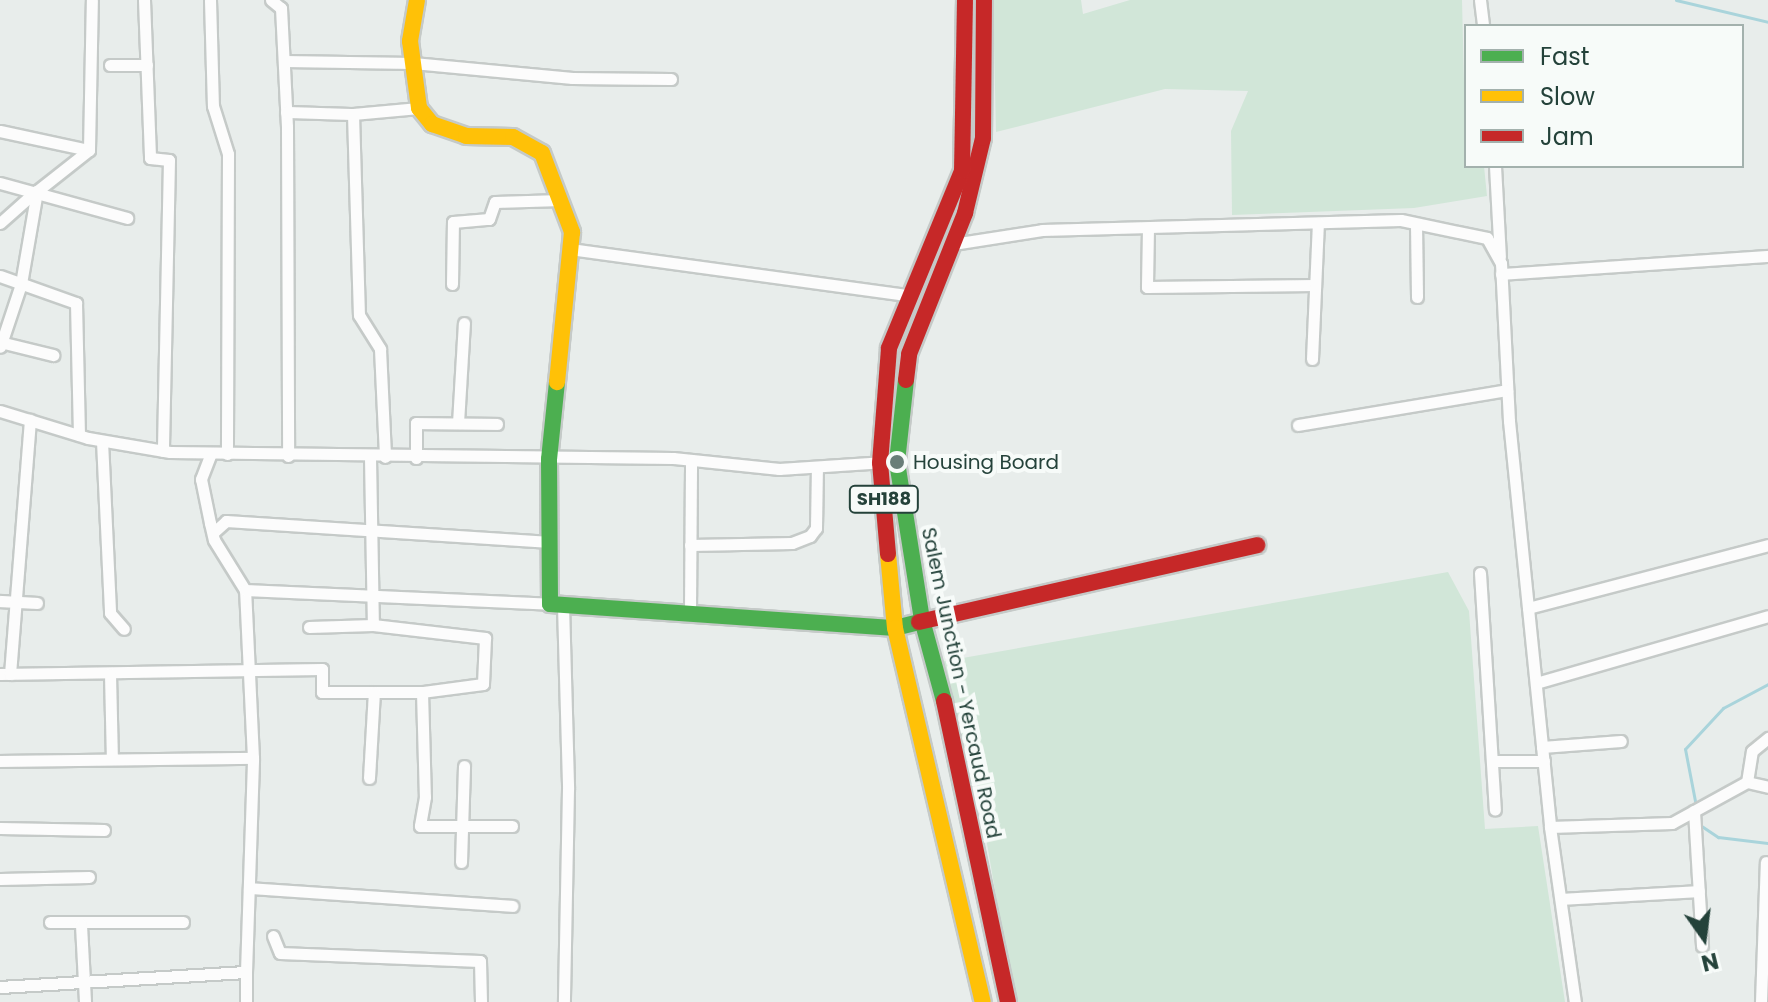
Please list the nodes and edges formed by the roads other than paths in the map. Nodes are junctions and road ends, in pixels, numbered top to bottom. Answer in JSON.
{"nodes":[{"id":1,"x":92,"y":0,"type":"edge"},
{"id":2,"x":144,"y":0,"type":"edge"},
{"id":3,"x":210,"y":0,"type":"edge"},
{"id":4,"x":271,"y":0,"type":"edge"},
{"id":5,"x":417,"y":0,"type":"edge"},
{"id":6,"x":965,"y":0,"type":"edge"},
{"id":7,"x":984,"y":0,"type":"edge"},
{"id":8,"x":1480,"y":0,"type":"edge"},
{"id":9,"x":1483,"y":24,"type":"edge"},
{"id":10,"x":284,"y":61,"type":"junction"},
{"id":11,"x":413,"y":63,"type":"junction"},
{"id":12,"x":110,"y":65,"type":"dead end"},
{"id":13,"x":147,"y":65,"type":"junction"},
{"id":14,"x":671,"y":79,"type":"dead end"},
{"id":15,"x":419,"y":108,"type":"junction"},
{"id":16,"x":286,"y":112,"type":"junction"},
{"id":17,"x":353,"y":114,"type":"junction"},
{"id":18,"x":0,"y":131,"type":"edge"},
{"id":19,"x":89,"y":150,"type":"junction"},
{"id":20,"x":1495,"y":168,"type":"edge"},
{"id":21,"x":0,"y":183,"type":"edge"},
{"id":22,"x":37,"y":191,"type":"junction"},
{"id":23,"x":561,"y":200,"type":"junction"},
{"id":24,"x":127,"y":218,"type":"dead end"},
{"id":25,"x":0,"y":223,"type":"edge"},
{"id":26,"x":1318,"y":223,"type":"junction"},
{"id":27,"x":1416,"y":224,"type":"junction"},
{"id":28,"x":1148,"y":228,"type":"junction"},
{"id":29,"x":953,"y":244,"type":"junction"},
{"id":30,"x":570,"y":249,"type":"junction"},
{"id":31,"x":1768,"y":256,"type":"edge"},
{"id":32,"x":1501,"y":268,"type":"junction"},
{"id":33,"x":0,"y":276,"type":"edge"},
{"id":34,"x":21,"y":284,"type":"junction"},
{"id":35,"x":452,"y":284,"type":"dead end"},
{"id":36,"x":1315,"y":285,"type":"junction"},
{"id":37,"x":912,"y":296,"type":"junction"},
{"id":38,"x":1417,"y":297,"type":"dead end"},
{"id":39,"x":464,"y":323,"type":"dead end"},
{"id":40,"x":0,"y":344,"type":"edge"},
{"id":41,"x":53,"y":355,"type":"dead end"},
{"id":42,"x":1312,"y":359,"type":"dead end"},
{"id":43,"x":1507,"y":390,"type":"junction"},
{"id":44,"x":0,"y":411,"type":"edge"},
{"id":45,"x":30,"y":420,"type":"junction"},
{"id":46,"x":458,"y":423,"type":"junction"},
{"id":47,"x":497,"y":424,"type":"dead end"},
{"id":48,"x":1298,"y":425,"type":"dead end"},
{"id":49,"x":79,"y":435,"type":"junction"},
{"id":50,"x":102,"y":441,"type":"junction"},
{"id":51,"x":163,"y":451,"type":"junction"},
{"id":52,"x":211,"y":453,"type":"junction"},
{"id":53,"x":227,"y":454,"type":"junction"},
{"id":54,"x":288,"y":456,"type":"junction"},
{"id":55,"x":370,"y":457,"type":"junction"},
{"id":56,"x":385,"y":457,"type":"junction"},
{"id":57,"x":416,"y":458,"type":"junction"},
{"id":58,"x":549,"y":459,"type":"junction"},
{"id":59,"x":691,"y":460,"type":"junction"},
{"id":60,"x":888,"y":462,"type":"junction"},
{"id":61,"x":817,"y":467,"type":"junction"},
{"id":62,"x":372,"y":530,"type":"junction"},
{"id":63,"x":215,"y":531,"type":"junction"},
{"id":64,"x":550,"y":542,"type":"junction"},
{"id":65,"x":690,"y":545,"type":"junction"},
{"id":66,"x":1257,"y":545,"type":"dead end"},
{"id":67,"x":1768,"y":545,"type":"edge"},
{"id":68,"x":1480,"y":573,"type":"dead end"},
{"id":69,"x":245,"y":590,"type":"junction"},
{"id":70,"x":371,"y":596,"type":"junction"},
{"id":71,"x":0,"y":601,"type":"edge"},
{"id":72,"x":16,"y":602,"type":"junction"},
{"id":73,"x":37,"y":603,"type":"dead end"},
{"id":74,"x":556,"y":604,"type":"junction"},
{"id":75,"x":1528,"y":608,"type":"junction"},
{"id":76,"x":690,"y":611,"type":"junction"},
{"id":77,"x":1768,"y":616,"type":"edge"},
{"id":78,"x":922,"y":620,"type":"junction"},
{"id":79,"x":373,"y":625,"type":"junction"},
{"id":80,"x":309,"y":627,"type":"dead end"},
{"id":81,"x":895,"y":628,"type":"junction"},
{"id":82,"x":124,"y":629,"type":"dead end"},
{"id":83,"x":251,"y":673,"type":"junction"},
{"id":84,"x":5,"y":674,"type":"edge"},
{"id":85,"x":110,"y":674,"type":"junction"},
{"id":86,"x":1536,"y":683,"type":"junction"},
{"id":87,"x":374,"y":692,"type":"junction"},
{"id":88,"x":422,"y":692,"type":"junction"},
{"id":89,"x":1768,"y":738,"type":"edge"},
{"id":90,"x":1621,"y":741,"type":"dead end"},
{"id":91,"x":1542,"y":747,"type":"junction"},
{"id":92,"x":253,"y":758,"type":"junction"},
{"id":93,"x":112,"y":759,"type":"junction"},
{"id":94,"x":0,"y":761,"type":"edge"},
{"id":95,"x":1492,"y":761,"type":"junction"},
{"id":96,"x":1544,"y":761,"type":"junction"},
{"id":97,"x":464,"y":766,"type":"dead end"},
{"id":98,"x":369,"y":778,"type":"dead end"},
{"id":99,"x":1747,"y":782,"type":"junction"},
{"id":100,"x":1768,"y":787,"type":"edge"},
{"id":101,"x":1495,"y":810,"type":"dead end"},
{"id":102,"x":1694,"y":811,"type":"junction"},
{"id":103,"x":463,"y":826,"type":"junction"},
{"id":104,"x":512,"y":826,"type":"dead end"},
{"id":105,"x":1550,"y":827,"type":"junction"},
{"id":106,"x":0,"y":828,"type":"edge"},
{"id":107,"x":104,"y":830,"type":"dead end"},
{"id":108,"x":461,"y":862,"type":"dead end"},
{"id":109,"x":1766,"y":862,"type":"dead end"},
{"id":110,"x":89,"y":877,"type":"dead end"},
{"id":111,"x":0,"y":879,"type":"edge"},
{"id":112,"x":249,"y":888,"type":"junction"},
{"id":113,"x":1699,"y":891,"type":"junction"},
{"id":114,"x":1561,"y":899,"type":"junction"},
{"id":115,"x":512,"y":906,"type":"dead end"},
{"id":116,"x":50,"y":922,"type":"dead end"},
{"id":117,"x":183,"y":922,"type":"dead end"},
{"id":118,"x":81,"y":925,"type":"junction"},
{"id":119,"x":273,"y":936,"type":"dead end"},
{"id":120,"x":1702,"y":946,"type":"dead end"},
{"id":121,"x":246,"y":972,"type":"junction"},
{"id":122,"x":85,"y":983,"type":"junction"},
{"id":123,"x":0,"y":987,"type":"edge"},
{"id":124,"x":85,"y":1002,"type":"edge"},
{"id":125,"x":246,"y":1002,"type":"edge"},
{"id":126,"x":481,"y":1002,"type":"edge"},
{"id":127,"x":564,"y":1002,"type":"edge"},
{"id":128,"x":983,"y":1002,"type":"edge"},
{"id":129,"x":1008,"y":1002,"type":"edge"},
{"id":130,"x":1575,"y":1002,"type":"edge"},
{"id":131,"x":1761,"y":1002,"type":"edge"}],
"edges":[{"from":1,"to":19,"type":"street"},
{"from":2,"to":13,"type":"street"},
{"from":3,"to":53,"type":"street"},
{"from":4,"to":10,"type":"street"},
{"from":5,"to":11,"type":"main road"},
{"from":6,"to":37,"type":"main road","number":"SH188"},
{"from":7,"to":29,"type":"main road","name":"Salem Junction - Yercaud Road","number":"SH188"},
{"from":8,"to":9,"type":"street"},
{"from":10,"to":11,"type":"street"},
{"from":10,"to":16,"type":"street"},
{"from":11,"to":14,"type":"street"},
{"from":11,"to":15,"type":"main road"},
{"from":12,"to":13,"type":"street"},
{"from":13,"to":51,"type":"street"},
{"from":15,"to":17,"type":"street"},
{"from":15,"to":23,"type":"main road"},
{"from":16,"to":17,"type":"street"},
{"from":16,"to":54,"type":"street"},
{"from":17,"to":56,"type":"street"},
{"from":18,"to":19,"type":"street"},
{"from":19,"to":22,"type":"street"},
{"from":20,"to":32,"type":"street"},
{"from":21,"to":22,"type":"street"},
{"from":22,"to":24,"type":"street"},
{"from":22,"to":25,"type":"street"},
{"from":22,"to":34,"type":"street"},
{"from":23,"to":30,"type":"main road"},
{"from":23,"to":35,"type":"street"},
{"from":26,"to":27,"type":"street"},
{"from":26,"to":28,"type":"street"},
{"from":26,"to":36,"type":"street"},
{"from":27,"to":32,"type":"street"},
{"from":27,"to":38,"type":"street"},
{"from":28,"to":29,"type":"street"},
{"from":28,"to":36,"type":"street"},
{"from":29,"to":60,"type":"main road","name":"Salem Junction - Yercaud Road","number":"SH188"},
{"from":30,"to":37,"type":"street"},
{"from":30,"to":58,"type":"main road"},
{"from":31,"to":32,"type":"street"},
{"from":32,"to":43,"type":"street"},
{"from":33,"to":34,"type":"street"},
{"from":34,"to":40,"type":"street"},
{"from":34,"to":49,"type":"street"},
{"from":36,"to":42,"type":"street"},
{"from":37,"to":60,"type":"main road","number":"SH188"},
{"from":39,"to":46,"type":"street"},
{"from":40,"to":41,"type":"street"},
{"from":43,"to":48,"type":"street"},
{"from":43,"to":75,"type":"street"},
{"from":44,"to":45,"type":"street"},
{"from":45,"to":49,"type":"street"},
{"from":45,"to":72,"type":"street"},
{"from":46,"to":47,"type":"street"},
{"from":46,"to":57,"type":"street"},
{"from":49,"to":50,"type":"street"},
{"from":50,"to":51,"type":"street"},
{"from":50,"to":82,"type":"street"},
{"from":51,"to":52,"type":"street"},
{"from":52,"to":53,"type":"street"},
{"from":52,"to":63,"type":"street"},
{"from":53,"to":54,"type":"street"},
{"from":54,"to":55,"type":"street"},
{"from":55,"to":56,"type":"street"},
{"from":55,"to":62,"type":"street"},
{"from":56,"to":57,"type":"street"},
{"from":57,"to":58,"type":"street"},
{"from":58,"to":59,"type":"street"},
{"from":58,"to":64,"type":"main road"},
{"from":59,"to":61,"type":"street"},
{"from":59,"to":65,"type":"street"},
{"from":60,"to":61,"type":"street"},
{"from":60,"to":78,"type":"main road","name":"Salem Junction - Yercaud Road","number":"SH188"},
{"from":60,"to":81,"type":"main road","number":"SH188"},
{"from":61,"to":65,"type":"street"},
{"from":62,"to":63,"type":"street"},
{"from":62,"to":64,"type":"street"},
{"from":62,"to":70,"type":"street"},
{"from":63,"to":69,"type":"street"},
{"from":64,"to":74,"type":"main road"},
{"from":65,"to":76,"type":"street"},
{"from":66,"to":78,"type":"main road"},
{"from":67,"to":75,"type":"street"},
{"from":68,"to":95,"type":"street"},
{"from":69,"to":70,"type":"street"},
{"from":69,"to":83,"type":"street"},
{"from":70,"to":74,"type":"street"},
{"from":70,"to":79,"type":"street"},
{"from":71,"to":72,"type":"street"},
{"from":72,"to":73,"type":"street"},
{"from":72,"to":84,"type":"street"},
{"from":74,"to":76,"type":"main road"},
{"from":74,"to":127,"type":"street"},
{"from":75,"to":86,"type":"street"},
{"from":76,"to":81,"type":"main road"},
{"from":77,"to":86,"type":"street"},
{"from":78,"to":81,"type":"main road"},
{"from":78,"to":129,"type":"main road","name":"Salem Junction - Yercaud Road","number":"SH188"},
{"from":79,"to":80,"type":"street"},
{"from":79,"to":88,"type":"street"},
{"from":81,"to":128,"type":"main road","number":"SH188"},
{"from":83,"to":85,"type":"street"},
{"from":83,"to":87,"type":"street"},
{"from":83,"to":92,"type":"street"},
{"from":84,"to":85,"type":"street"},
{"from":85,"to":93,"type":"street"},
{"from":86,"to":91,"type":"street"},
{"from":87,"to":88,"type":"street"},
{"from":87,"to":98,"type":"street"},
{"from":88,"to":103,"type":"street"},
{"from":89,"to":99,"type":"street"},
{"from":90,"to":91,"type":"street"},
{"from":91,"to":96,"type":"street"},
{"from":92,"to":93,"type":"street"},
{"from":92,"to":112,"type":"street"},
{"from":93,"to":94,"type":"street"},
{"from":95,"to":96,"type":"street"},
{"from":95,"to":101,"type":"street"},
{"from":96,"to":105,"type":"street"},
{"from":97,"to":103,"type":"street"},
{"from":99,"to":100,"type":"street"},
{"from":99,"to":102,"type":"street"},
{"from":102,"to":105,"type":"street"},
{"from":102,"to":113,"type":"street"},
{"from":103,"to":104,"type":"street"},
{"from":103,"to":108,"type":"street"},
{"from":105,"to":114,"type":"street"},
{"from":106,"to":107,"type":"street"},
{"from":109,"to":131,"type":"street"},
{"from":110,"to":111,"type":"street"},
{"from":112,"to":115,"type":"street"},
{"from":112,"to":121,"type":"street"},
{"from":113,"to":114,"type":"street"},
{"from":113,"to":120,"type":"street"},
{"from":114,"to":130,"type":"street"},
{"from":116,"to":118,"type":"street"},
{"from":117,"to":118,"type":"street"},
{"from":118,"to":122,"type":"street"},
{"from":119,"to":126,"type":"street"},
{"from":121,"to":122,"type":"street"},
{"from":121,"to":125,"type":"street"},
{"from":122,"to":123,"type":"street"},
{"from":122,"to":124,"type":"street"}]}
